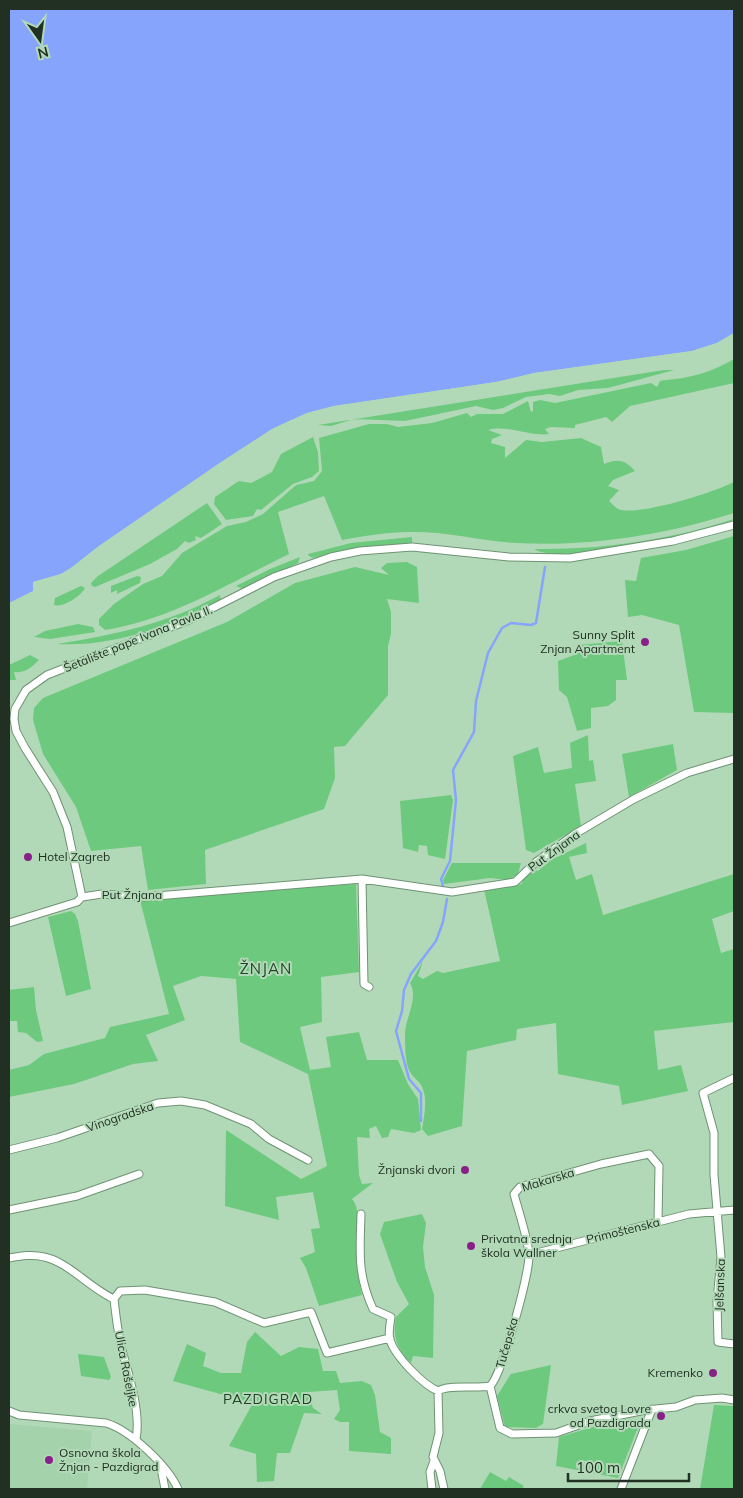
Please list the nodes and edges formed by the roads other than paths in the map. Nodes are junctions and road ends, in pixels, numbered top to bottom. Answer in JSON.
{"nodes":[{"id":1,"x":734,"y":524,"type":"edge"},
{"id":2,"x":734,"y":759,"type":"edge"},
{"id":3,"x":362,"y":879,"type":"junction"},
{"id":4,"x":82,"y":897,"type":"junction"},
{"id":5,"x":9,"y":923,"type":"edge"},
{"id":6,"x":369,"y":987,"type":"dead end"},
{"id":7,"x":734,"y":1078,"type":"edge"},
{"id":8,"x":9,"y":1150,"type":"edge"},
{"id":9,"x":308,"y":1160,"type":"dead end"},
{"id":10,"x":139,"y":1174,"type":"dead end"},
{"id":11,"x":9,"y":1210,"type":"edge"},
{"id":12,"x":734,"y":1210,"type":"edge"},
{"id":13,"x":718,"y":1211,"type":"junction"},
{"id":14,"x":361,"y":1214,"type":"dead end"},
{"id":15,"x":658,"y":1221,"type":"junction"},
{"id":16,"x":529,"y":1255,"type":"junction"},
{"id":17,"x":9,"y":1258,"type":"edge"},
{"id":18,"x":114,"y":1300,"type":"junction"},
{"id":19,"x":390,"y":1338,"type":"junction"},
{"id":20,"x":734,"y":1344,"type":"edge"},
{"id":21,"x":490,"y":1386,"type":"junction"},
{"id":22,"x":438,"y":1391,"type":"junction"},
{"id":23,"x":734,"y":1400,"type":"edge"},
{"id":24,"x":652,"y":1409,"type":"junction"},
{"id":25,"x":9,"y":1411,"type":"edge"},
{"id":26,"x":136,"y":1439,"type":"junction"},
{"id":27,"x":434,"y":1461,"type":"junction"},
{"id":28,"x":160,"y":1465,"type":"junction"},
{"id":29,"x":179,"y":1488,"type":"edge"},
{"id":30,"x":165,"y":1489,"type":"edge"},
{"id":31,"x":432,"y":1489,"type":"edge"},
{"id":32,"x":444,"y":1489,"type":"edge"},
{"id":33,"x":621,"y":1489,"type":"edge"}],
"edges":[{"from":1,"to":4,"type":"street","name":"Šetalište pape Ivana Pavla II."},
{"from":2,"to":3,"type":"street","name":"Put Žnjana"},
{"from":3,"to":4,"type":"street","name":"Put Žnjana"},
{"from":3,"to":6,"type":"street"},
{"from":4,"to":5,"type":"street","name":"Put Žnjana"},
{"from":7,"to":13,"type":"street"},
{"from":8,"to":9,"type":"street","name":"Vinogradska"},
{"from":10,"to":11,"type":"street"},
{"from":12,"to":13,"type":"street","name":"Primoštenska"},
{"from":13,"to":15,"type":"street","name":"Primoštenska"},
{"from":13,"to":20,"type":"street","name":"Jelšanska"},
{"from":14,"to":19,"type":"street"},
{"from":15,"to":16,"type":"street","name":"Primoštenska"},
{"from":15,"to":16,"type":"street","name":"Makarska"},
{"from":16,"to":21,"type":"street","name":"Tučepska"},
{"from":17,"to":18,"type":"street"},
{"from":18,"to":19,"type":"street"},
{"from":18,"to":26,"type":"street","name":"Ulica Rašeljke"},
{"from":19,"to":22,"type":"street"},
{"from":21,"to":22,"type":"street"},
{"from":21,"to":24,"type":"street"},
{"from":22,"to":27,"type":"street"},
{"from":23,"to":24,"type":"street"},
{"from":24,"to":33,"type":"street"},
{"from":25,"to":26,"type":"street"},
{"from":26,"to":28,"type":"street"},
{"from":27,"to":31,"type":"street"},
{"from":27,"to":32,"type":"street"},
{"from":28,"to":29,"type":"street"},
{"from":28,"to":30,"type":"street"}]}
